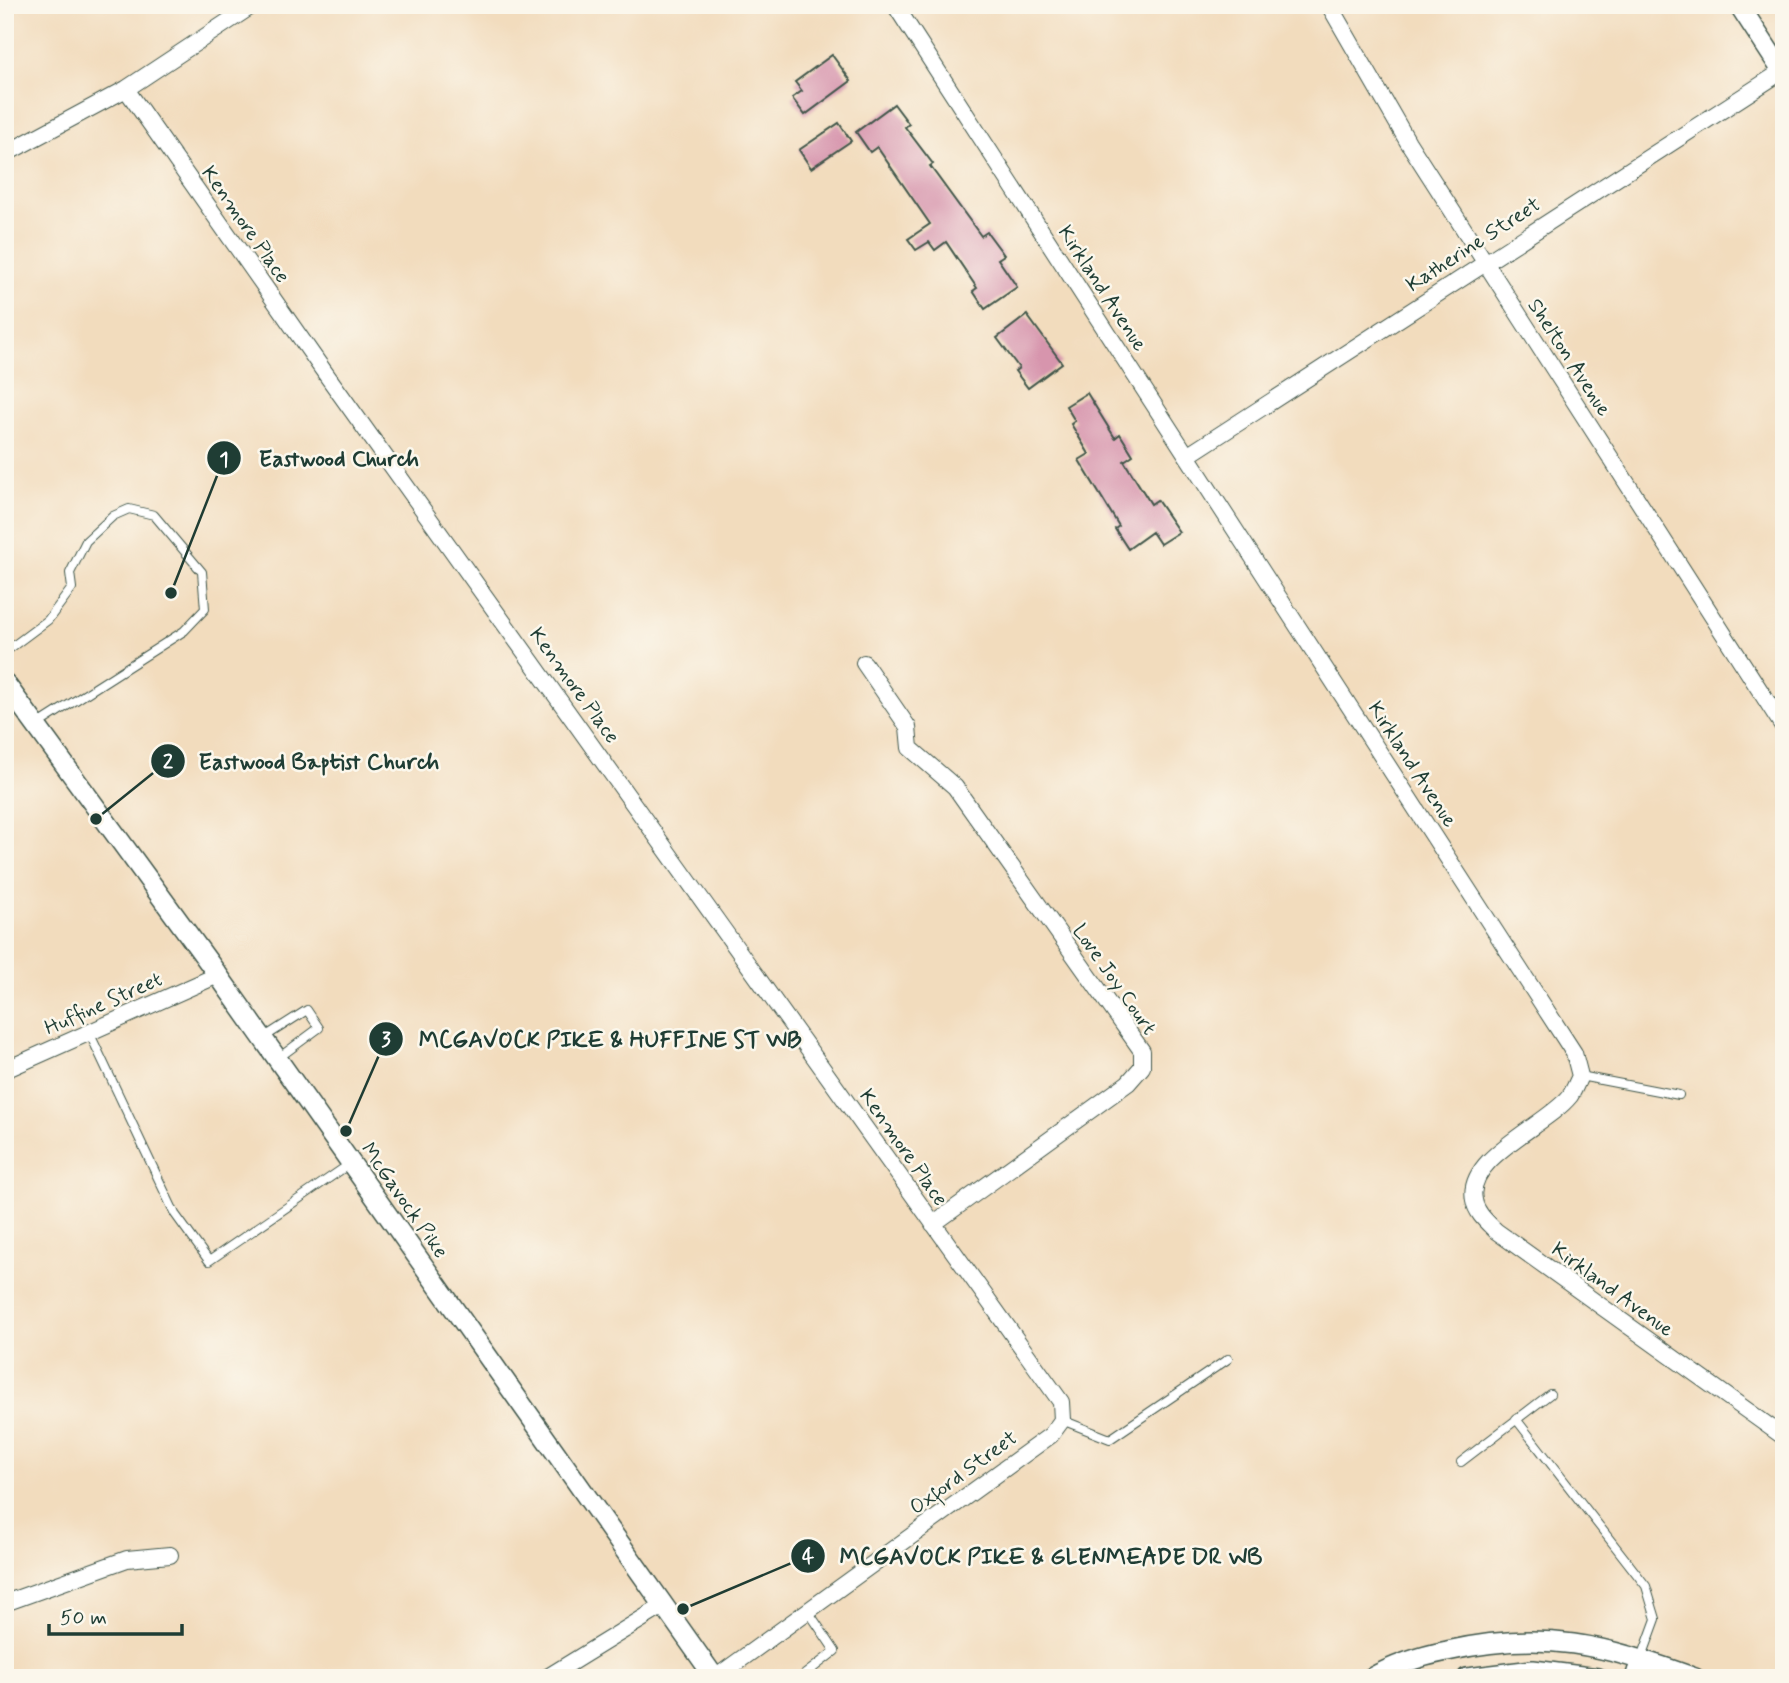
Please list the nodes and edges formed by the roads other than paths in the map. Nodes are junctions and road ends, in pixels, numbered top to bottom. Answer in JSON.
{"nodes":[{"id":1,"x":253,"y":5,"type":"edge"},
{"id":2,"x":895,"y":5,"type":"edge"},
{"id":3,"x":1329,"y":5,"type":"edge"},
{"id":4,"x":1739,"y":5,"type":"edge"},
{"id":5,"x":1783,"y":72,"type":"edge"},
{"id":6,"x":126,"y":89,"type":"junction"},
{"id":7,"x":5,"y":154,"type":"edge"},
{"id":8,"x":1484,"y":262,"type":"junction"},
{"id":9,"x":1187,"y":456,"type":"junction"},
{"id":10,"x":5,"y":652,"type":"edge"},
{"id":11,"x":864,"y":663,"type":"dead end"},
{"id":12,"x":5,"y":683,"type":"edge"},
{"id":13,"x":36,"y":725,"type":"junction"},
{"id":14,"x":1784,"y":728,"type":"edge"},
{"id":15,"x":218,"y":975,"type":"junction"},
{"id":16,"x":89,"y":1032,"type":"junction"},
{"id":17,"x":262,"y":1038,"type":"junction"},
{"id":18,"x":277,"y":1059,"type":"junction"},
{"id":19,"x":5,"y":1070,"type":"edge"},
{"id":20,"x":1580,"y":1076,"type":"junction"},
{"id":21,"x":1679,"y":1095,"type":"dead end"},
{"id":22,"x":351,"y":1164,"type":"junction"},
{"id":23,"x":933,"y":1224,"type":"junction"},
{"id":24,"x":1228,"y":1359,"type":"dead end"},
{"id":25,"x":1550,"y":1394,"type":"dead end"},
{"id":26,"x":1517,"y":1419,"type":"junction"},
{"id":27,"x":1062,"y":1420,"type":"junction"},
{"id":28,"x":1784,"y":1437,"type":"edge"},
{"id":29,"x":1461,"y":1462,"type":"dead end"},
{"id":30,"x":170,"y":1555,"type":"dead end"},
{"id":31,"x":5,"y":1603,"type":"edge"},
{"id":32,"x":663,"y":1606,"type":"junction"},
{"id":33,"x":807,"y":1611,"type":"junction"},
{"id":34,"x":1638,"y":1669,"type":"edge"},
{"id":35,"x":547,"y":1678,"type":"edge"},
{"id":36,"x":715,"y":1678,"type":"edge"},
{"id":37,"x":806,"y":1678,"type":"edge"},
{"id":38,"x":1371,"y":1678,"type":"edge"},
{"id":39,"x":1467,"y":1678,"type":"edge"},
{"id":40,"x":1598,"y":1678,"type":"edge"},
{"id":41,"x":1695,"y":1678,"type":"edge"}],
"edges":[{"from":1,"to":6,"type":"street"},
{"from":2,"to":9,"type":"street","name":"Kirkland Avenue"},
{"from":3,"to":8,"type":"street","name":"Shelton Avenue"},
{"from":4,"to":5,"type":"street"},
{"from":5,"to":8,"type":"street","name":"Katherine Street"},
{"from":6,"to":7,"type":"street"},
{"from":6,"to":23,"type":"street","name":"Kenmore Place"},
{"from":8,"to":9,"type":"street","name":"Katherine Street"},
{"from":8,"to":14,"type":"street","name":"Shelton Avenue"},
{"from":9,"to":20,"type":"street","name":"Kirkland Avenue"},
{"from":10,"to":13,"type":"lane"},
{"from":11,"to":23,"type":"street","name":"Love Joy Court"},
{"from":12,"to":13,"type":"street","name":"McGavock Pike"},
{"from":13,"to":15,"type":"street","name":"McGavock Pike"},
{"from":15,"to":16,"type":"street","name":"Huffine Street"},
{"from":15,"to":17,"type":"street","name":"McGavock Pike"},
{"from":16,"to":19,"type":"street","name":"Huffine Street"},
{"from":16,"to":22,"type":"lane"},
{"from":17,"to":18,"type":"street","name":"McGavock Pike"},
{"from":17,"to":18,"type":"lane"},
{"from":18,"to":22,"type":"street","name":"McGavock Pike"},
{"from":20,"to":21,"type":"lane"},
{"from":20,"to":28,"type":"street","name":"Kirkland Avenue"},
{"from":22,"to":32,"type":"street","name":"McGavock Pike"},
{"from":23,"to":27,"type":"street","name":"Kenmore Place"},
{"from":24,"to":27,"type":"lane"},
{"from":25,"to":26,"type":"lane"},
{"from":26,"to":29,"type":"lane"},
{"from":26,"to":34,"type":"lane"},
{"from":27,"to":33,"type":"street","name":"Oxford Street"},
{"from":30,"to":31,"type":"street"},
{"from":32,"to":35,"type":"street"},
{"from":32,"to":36,"type":"street","name":"McGavock Pike"},
{"from":33,"to":36,"type":"street","name":"Oxford Street"},
{"from":33,"to":37,"type":"lane"},
{"from":34,"to":38,"type":"street"},
{"from":34,"to":41,"type":"street"},
{"from":39,"to":40,"type":"street"}]}
